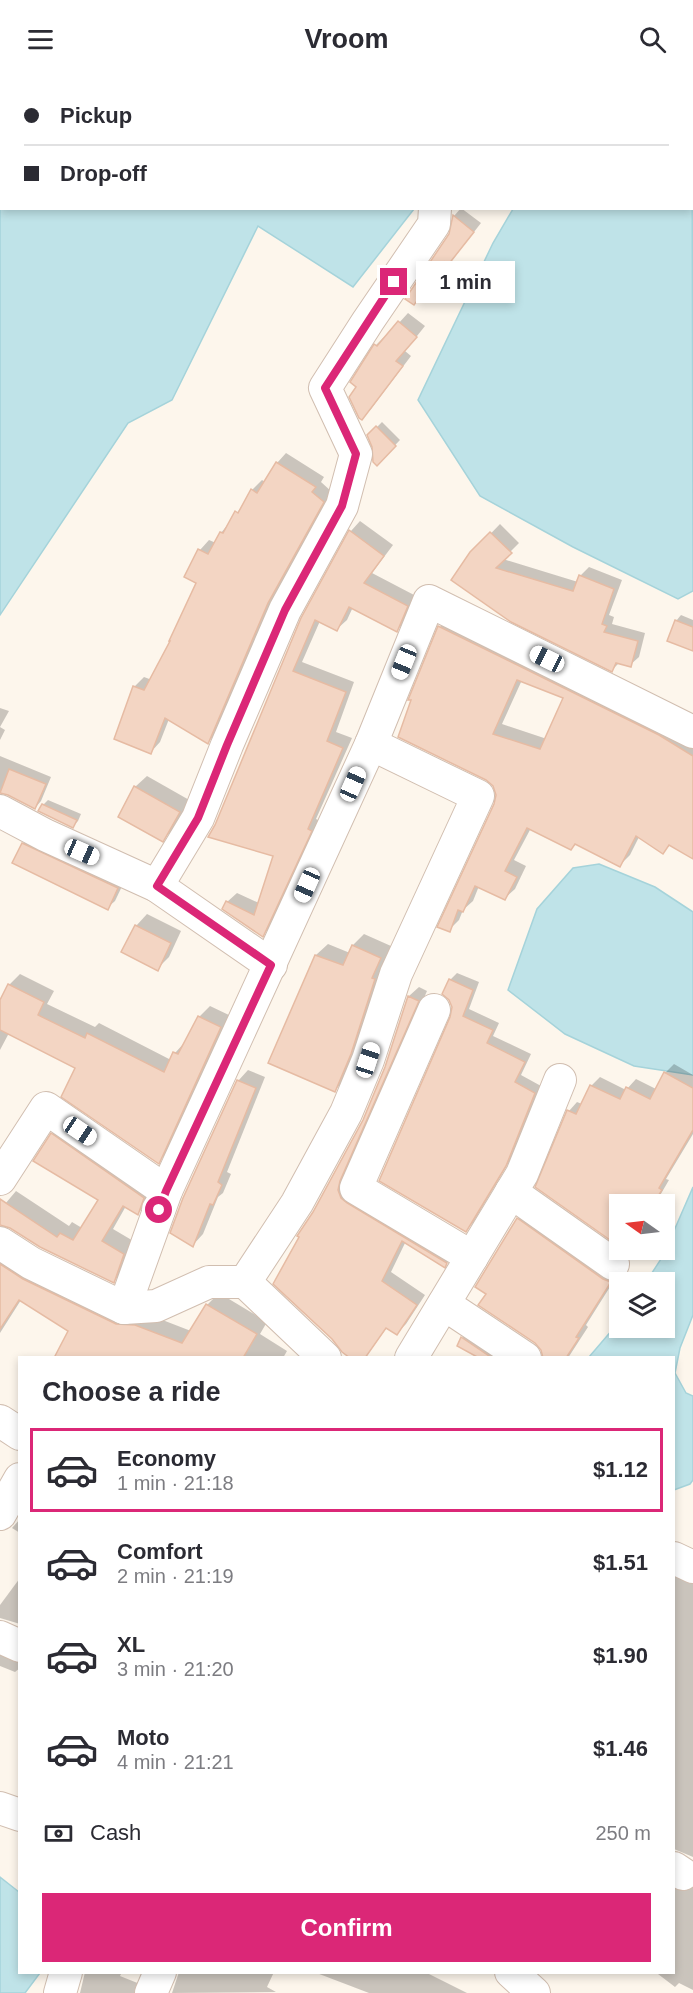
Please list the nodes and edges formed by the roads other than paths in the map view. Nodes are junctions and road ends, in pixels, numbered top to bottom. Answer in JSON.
{"nodes":[{"id":1,"x":435,"y":210,"type":"edge"},
{"id":2,"x":693,"y":732,"type":"edge"},
{"id":3,"x":371,"y":744,"type":"junction"},
{"id":4,"x":0,"y":812,"type":"edge"},
{"id":5,"x":157,"y":886,"type":"junction"},
{"id":6,"x":271,"y":965,"type":"junction"},
{"id":7,"x":434,"y":1010,"type":"dead end"},
{"id":8,"x":560,"y":1080,"type":"dead end"},
{"id":9,"x":0,"y":1179,"type":"edge"},
{"id":10,"x":166,"y":1191,"type":"junction"},
{"id":11,"x":511,"y":1192,"type":"junction"},
{"id":12,"x":0,"y":1243,"type":"edge"},
{"id":13,"x":472,"y":1257,"type":"junction"},
{"id":14,"x":612,"y":1264,"type":"dead end"},
{"id":15,"x":245,"y":1282,"type":"junction"},
{"id":16,"x":444,"y":1304,"type":"junction"},
{"id":17,"x":124,"y":1308,"type":"junction"},
{"id":18,"x":323,"y":1356,"type":"edge"},
{"id":19,"x":412,"y":1356,"type":"edge"},
{"id":20,"x":522,"y":1356,"type":"edge"},
{"id":21,"x":0,"y":1421,"type":"edge"},
{"id":22,"x":18,"y":1433,"type":"edge"},
{"id":23,"x":18,"y":1482,"type":"edge"},
{"id":24,"x":0,"y":1514,"type":"edge"},
{"id":25,"x":675,"y":1558,"type":"edge"},
{"id":26,"x":693,"y":1567,"type":"edge"},
{"id":27,"x":0,"y":1637,"type":"edge"},
{"id":28,"x":18,"y":1645,"type":"edge"},
{"id":29,"x":0,"y":1808,"type":"edge"},
{"id":30,"x":18,"y":1814,"type":"edge"},
{"id":31,"x":65,"y":1974,"type":"edge"},
{"id":32,"x":159,"y":1974,"type":"edge"},
{"id":33,"x":513,"y":1974,"type":"edge"},
{"id":34,"x":60,"y":1993,"type":"edge"},
{"id":35,"x":151,"y":1993,"type":"edge"},
{"id":36,"x":534,"y":1993,"type":"edge"}],
"edges":[{"from":1,"to":5,"type":"street"},
{"from":2,"to":3,"type":"street"},
{"from":3,"to":6,"type":"street"},
{"from":3,"to":15,"type":"street"},
{"from":4,"to":5,"type":"street"},
{"from":5,"to":6,"type":"street"},
{"from":6,"to":10,"type":"street"},
{"from":7,"to":13,"type":"street"},
{"from":8,"to":11,"type":"street"},
{"from":9,"to":10,"type":"street"},
{"from":10,"to":17,"type":"street"},
{"from":11,"to":13,"type":"street"},
{"from":11,"to":14,"type":"street"},
{"from":12,"to":17,"type":"street"},
{"from":13,"to":16,"type":"street"},
{"from":15,"to":17,"type":"street"},
{"from":15,"to":18,"type":"street"},
{"from":16,"to":19,"type":"street"},
{"from":16,"to":20,"type":"street"},
{"from":21,"to":22,"type":"street"},
{"from":23,"to":24,"type":"street"},
{"from":25,"to":26,"type":"street"},
{"from":27,"to":28,"type":"street"},
{"from":29,"to":30,"type":"street"},
{"from":31,"to":34,"type":"street"},
{"from":32,"to":35,"type":"street"},
{"from":33,"to":36,"type":"street"}]}
